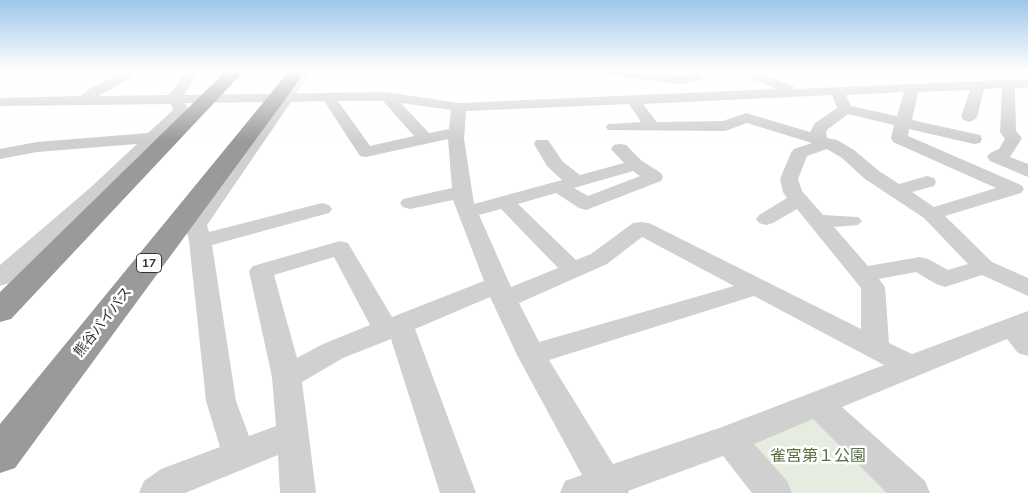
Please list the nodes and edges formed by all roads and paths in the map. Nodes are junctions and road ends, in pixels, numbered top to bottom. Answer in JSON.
{"nodes":[{"id":1,"x":92,"y":94,"type":"edge"},
{"id":2,"x":177,"y":94,"type":"edge"},
{"id":3,"x":214,"y":94,"type":"edge"},
{"id":4,"x":284,"y":94,"type":"edge"},
{"id":5,"x":610,"y":94,"type":"edge"},
{"id":6,"x":759,"y":94,"type":"edge"},
{"id":7,"x":844,"y":94,"type":"edge"},
{"id":8,"x":849,"y":94,"type":"edge"},
{"id":9,"x":911,"y":94,"type":"edge"},
{"id":10,"x":975,"y":94,"type":"edge"},
{"id":11,"x":1010,"y":94,"type":"edge"},
{"id":12,"x":740,"y":95,"type":"joint"},
{"id":13,"x":386,"y":96,"type":"junction"},
{"id":14,"x":282,"y":97,"type":"junction"},
{"id":15,"x":328,"y":97,"type":"junction"},
{"id":16,"x":210,"y":98,"type":"junction"},
{"id":17,"x":176,"y":99,"type":"junction"},
{"id":18,"x":633,"y":100,"type":"junction"},
{"id":19,"x":84,"y":101,"type":"junction"},
{"id":20,"x":596,"y":101,"type":"junction"},
{"id":21,"x":0,"y":102,"type":"edge"},
{"id":22,"x":459,"y":107,"type":"junction"},
{"id":23,"x":66,"y":116,"type":"dead end"},
{"id":24,"x":969,"y":117,"type":"dead end"},
{"id":25,"x":904,"y":122,"type":"junction"},
{"id":26,"x":614,"y":127,"type":"dead end"},
{"id":27,"x":652,"y":127,"type":"junction"},
{"id":28,"x":457,"y":132,"type":"junction"},
{"id":29,"x":154,"y":138,"type":"junction"},
{"id":30,"x":425,"y":139,"type":"junction"},
{"id":31,"x":974,"y":139,"type":"dead end"},
{"id":32,"x":1021,"y":139,"type":"edge"},
{"id":33,"x":821,"y":141,"type":"junction"},
{"id":34,"x":542,"y":144,"type":"dead end"},
{"id":35,"x":620,"y":149,"type":"dead end"},
{"id":36,"x":0,"y":154,"type":"edge"},
{"id":37,"x":1028,"y":171,"type":"edge"},
{"id":38,"x":927,"y":182,"type":"dead end"},
{"id":39,"x":567,"y":184,"type":"junction"},
{"id":40,"x":895,"y":190,"type":"junction"},
{"id":41,"x":462,"y":192,"type":"junction"},
{"id":42,"x":798,"y":199,"type":"junction"},
{"id":43,"x":505,"y":202,"type":"junction"},
{"id":44,"x":410,"y":203,"type":"dead end"},
{"id":45,"x":322,"y":209,"type":"dead end"},
{"id":46,"x":467,"y":212,"type":"junction"},
{"id":47,"x":930,"y":214,"type":"junction"},
{"id":48,"x":766,"y":219,"type":"dead end"},
{"id":49,"x":818,"y":221,"type":"junction"},
{"id":50,"x":851,"y":221,"type":"dead end"},
{"id":51,"x":200,"y":241,"type":"junction"},
{"id":52,"x":984,"y":267,"type":"junction"},
{"id":53,"x":573,"y":270,"type":"junction"},
{"id":54,"x":863,"y":274,"type":"junction"},
{"id":55,"x":0,"y":278,"type":"edge"},
{"id":56,"x":757,"y":287,"type":"junction"},
{"id":57,"x":1028,"y":288,"type":"edge"},
{"id":58,"x":501,"y":292,"type":"junction"},
{"id":59,"x":0,"y":310,"type":"edge"},
{"id":60,"x":393,"y":328,"type":"junction"},
{"id":61,"x":1023,"y":331,"type":"edge"},
{"id":62,"x":875,"y":348,"type":"junction"},
{"id":63,"x":531,"y":355,"type":"junction"},
{"id":64,"x":910,"y":366,"type":"junction"},
{"id":65,"x":287,"y":377,"type":"junction"},
{"id":66,"x":818,"y":404,"type":"junction"},
{"id":67,"x":293,"y":434,"type":"junction"},
{"id":68,"x":729,"y":439,"type":"junction"},
{"id":69,"x":0,"y":455,"type":"edge"},
{"id":70,"x":240,"y":455,"type":"junction"},
{"id":71,"x":598,"y":489,"type":"edge"},
{"id":72,"x":158,"y":493,"type":"edge"},
{"id":73,"x":298,"y":493,"type":"edge"},
{"id":74,"x":458,"y":493,"type":"edge"},
{"id":75,"x":774,"y":493,"type":"edge"},
{"id":76,"x":912,"y":493,"type":"edge"}],
"edges":[{"from":1,"to":19,"type":"street"},
{"from":2,"to":17,"type":"street"},
{"from":3,"to":16,"type":"highway"},
{"from":4,"to":14,"type":"highway","name":"熊谷バイパス","number":"17"},
{"from":5,"to":20,"type":"street"},
{"from":6,"to":12,"type":"street"},
{"from":7,"to":33,"type":"street"},
{"from":8,"to":25,"type":"street"},
{"from":9,"to":25,"type":"street"},
{"from":10,"to":24,"type":"street"},
{"from":11,"to":32,"type":"street"},
{"from":12,"to":18,"type":"street"},
{"from":13,"to":15,"type":"street"},
{"from":13,"to":22,"type":"street"},
{"from":13,"to":30,"type":"street"},
{"from":14,"to":15,"type":"street"},
{"from":14,"to":16,"type":"street"},
{"from":14,"to":51,"type":"street"},
{"from":14,"to":69,"type":"highway","name":"熊谷バイパス","number":"17"},
{"from":15,"to":30,"type":"street"},
{"from":16,"to":17,"type":"street"},
{"from":16,"to":59,"type":"highway"},
{"from":17,"to":19,"type":"street"},
{"from":17,"to":29,"type":"street"},
{"from":18,"to":20,"type":"street"},
{"from":18,"to":27,"type":"street"},
{"from":19,"to":21,"type":"street"},
{"from":19,"to":23,"type":"street"},
{"from":20,"to":22,"type":"street"},
{"from":22,"to":28,"type":"street"},
{"from":25,"to":31,"type":"street"},
{"from":25,"to":47,"type":"street"},
{"from":26,"to":27,"type":"street"},
{"from":27,"to":33,"type":"street"},
{"from":28,"to":30,"type":"street"},
{"from":28,"to":41,"type":"street"},
{"from":29,"to":36,"type":"street"},
{"from":29,"to":55,"type":"street"},
{"from":32,"to":37,"type":"street"},
{"from":33,"to":40,"type":"street"},
{"from":33,"to":42,"type":"street"},
{"from":34,"to":39,"type":"street"},
{"from":35,"to":39,"type":"street"},
{"from":38,"to":40,"type":"street"},
{"from":39,"to":43,"type":"street"},
{"from":40,"to":47,"type":"street"},
{"from":41,"to":44,"type":"street"},
{"from":41,"to":46,"type":"street"},
{"from":42,"to":48,"type":"street"},
{"from":42,"to":49,"type":"street"},
{"from":43,"to":46,"type":"street"},
{"from":43,"to":53,"type":"street"},
{"from":45,"to":51,"type":"street"},
{"from":46,"to":58,"type":"street"},
{"from":47,"to":52,"type":"street"},
{"from":49,"to":50,"type":"street"},
{"from":49,"to":54,"type":"street"},
{"from":51,"to":70,"type":"street"},
{"from":52,"to":54,"type":"street"},
{"from":52,"to":57,"type":"street"},
{"from":53,"to":56,"type":"street"},
{"from":53,"to":58,"type":"street"},
{"from":54,"to":62,"type":"street"},
{"from":56,"to":62,"type":"street"},
{"from":56,"to":63,"type":"street"},
{"from":58,"to":60,"type":"street"},
{"from":58,"to":63,"type":"street"},
{"from":60,"to":65,"type":"street"},
{"from":60,"to":65,"type":"street"},
{"from":60,"to":74,"type":"street"},
{"from":61,"to":64,"type":"street"},
{"from":62,"to":64,"type":"street"},
{"from":63,"to":71,"type":"street"},
{"from":64,"to":66,"type":"street"},
{"from":65,"to":67,"type":"street"},
{"from":66,"to":68,"type":"street"},
{"from":66,"to":76,"type":"street"},
{"from":67,"to":70,"type":"street"},
{"from":67,"to":73,"type":"street"},
{"from":68,"to":71,"type":"street"},
{"from":68,"to":75,"type":"street"},
{"from":70,"to":72,"type":"street"}]}
